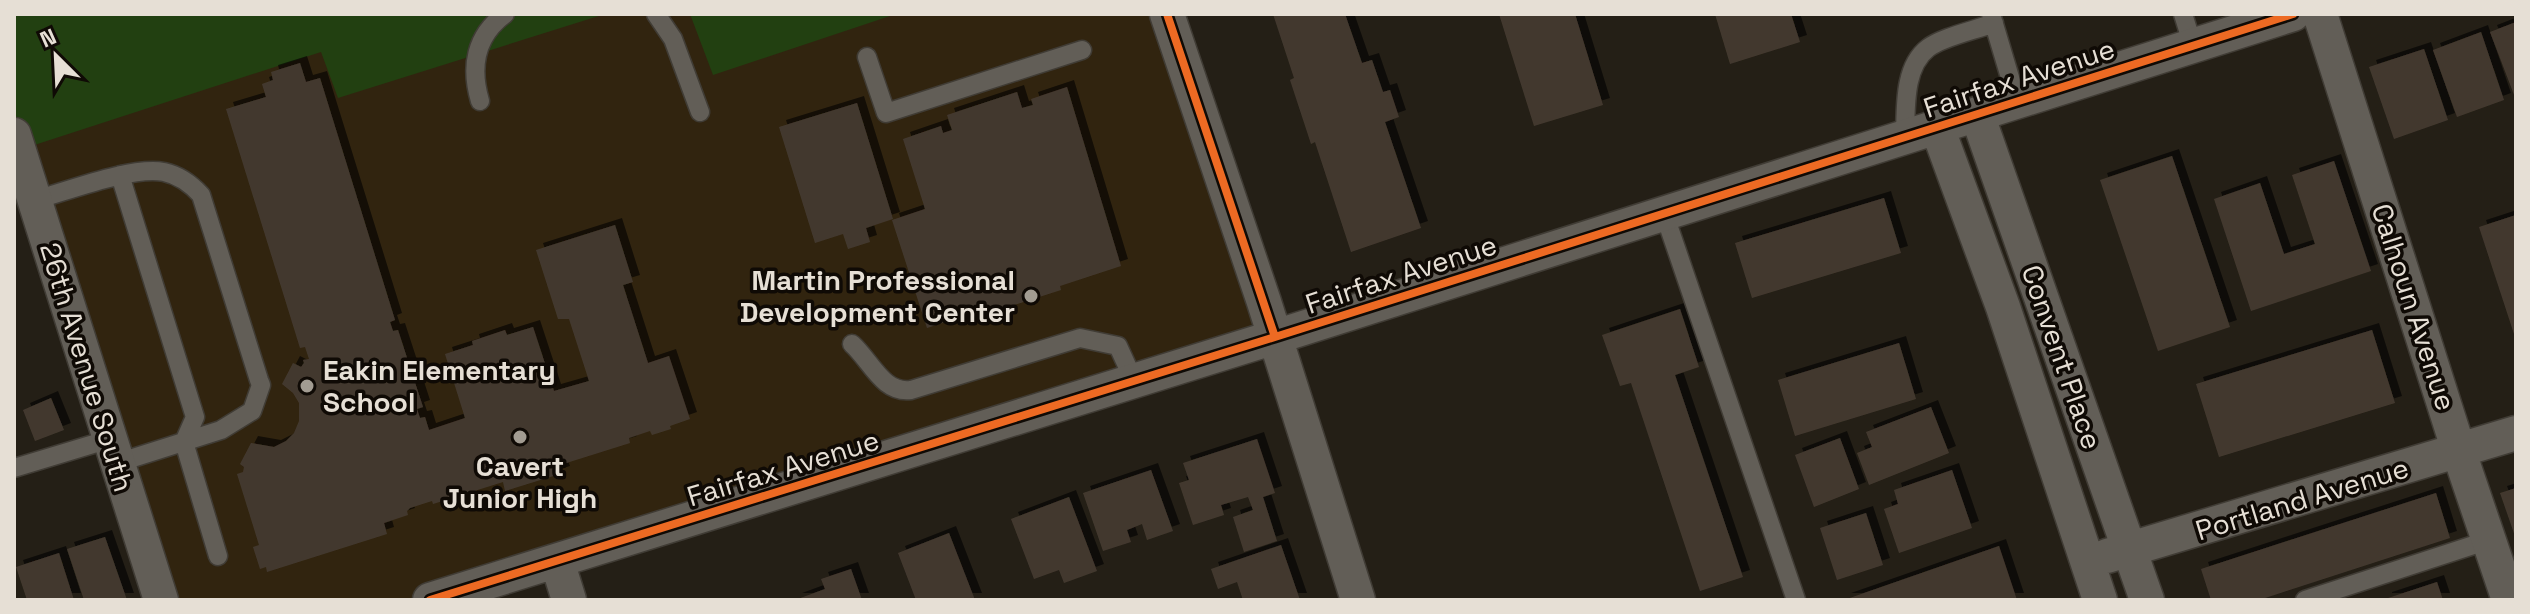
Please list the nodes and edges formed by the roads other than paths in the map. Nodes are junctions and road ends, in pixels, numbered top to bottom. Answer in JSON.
{"nodes":[{"id":1,"x":505,"y":14,"type":"edge"},
{"id":2,"x":656,"y":14,"type":"edge"},
{"id":3,"x":1167,"y":14,"type":"edge"},
{"id":4,"x":2293,"y":14,"type":"edge"},
{"id":5,"x":2320,"y":14,"type":"edge"},
{"id":6,"x":1992,"y":19,"type":"edge"},
{"id":7,"x":2188,"y":30,"type":"edge"},
{"id":8,"x":1082,"y":50,"type":"dead end"},
{"id":9,"x":867,"y":57,"type":"dead end"},
{"id":10,"x":480,"y":101,"type":"dead end"},
{"id":11,"x":2017,"y":101,"type":"junction"},
{"id":12,"x":700,"y":112,"type":"dead end"},
{"id":13,"x":1977,"y":114,"type":"junction"},
{"id":14,"x":1937,"y":127,"type":"junction"},
{"id":15,"x":14,"y":135,"type":"edge"},
{"id":16,"x":1905,"y":137,"type":"junction"},
{"id":17,"x":120,"y":175,"type":"junction"},
{"id":18,"x":24,"y":203,"type":"edge"},
{"id":19,"x":1664,"y":213,"type":"junction"},
{"id":20,"x":1275,"y":337,"type":"junction"},
{"id":21,"x":852,"y":344,"type":"dead end"},
{"id":22,"x":1134,"y":381,"type":"junction"},
{"id":23,"x":2516,"y":433,"type":"edge"},
{"id":24,"x":184,"y":442,"type":"junction"},
{"id":25,"x":114,"y":451,"type":"junction"},
{"id":26,"x":2460,"y":452,"type":"junction"},
{"id":27,"x":14,"y":468,"type":"edge"},
{"id":28,"x":2489,"y":540,"type":"junction"},
{"id":29,"x":2128,"y":550,"type":"junction"},
{"id":30,"x":218,"y":556,"type":"dead end"},
{"id":31,"x":557,"y":561,"type":"junction"},
{"id":32,"x":2087,"y":562,"type":"junction"},
{"id":33,"x":161,"y":600,"type":"edge"},
{"id":34,"x":430,"y":600,"type":"edge"},
{"id":35,"x":569,"y":600,"type":"edge"},
{"id":36,"x":1358,"y":600,"type":"edge"},
{"id":37,"x":1796,"y":600,"type":"edge"},
{"id":38,"x":2100,"y":600,"type":"edge"},
{"id":39,"x":2147,"y":600,"type":"edge"},
{"id":40,"x":2305,"y":600,"type":"edge"},
{"id":41,"x":2509,"y":600,"type":"edge"}],
"edges":[{"from":1,"to":10,"type":"lane"},
{"from":2,"to":12,"type":"lane"},
{"from":3,"to":20,"type":"street"},
{"from":4,"to":7,"type":"street","name":"Fairfax Avenue"},
{"from":5,"to":26,"type":"street","name":"Calhoun Avenue"},
{"from":6,"to":11,"type":"lane"},
{"from":6,"to":16,"type":"lane"},
{"from":7,"to":11,"type":"street","name":"Fairfax Avenue"},
{"from":8,"to":9,"type":"lane"},
{"from":11,"to":13,"type":"street","name":"Fairfax Avenue"},
{"from":13,"to":14,"type":"street","name":"Fairfax Avenue"},
{"from":13,"to":29,"type":"street","name":"Convent Place"},
{"from":14,"to":16,"type":"street","name":"Fairfax Avenue"},
{"from":14,"to":32,"type":"street","name":"Convent Place"},
{"from":15,"to":18,"type":"street","name":"26th Avenue South"},
{"from":16,"to":19,"type":"street","name":"Fairfax Avenue"},
{"from":17,"to":18,"type":"lane"},
{"from":17,"to":24,"type":"lane"},
{"from":17,"to":24,"type":"lane"},
{"from":18,"to":25,"type":"street","name":"26th Avenue South"},
{"from":19,"to":20,"type":"street","name":"Fairfax Avenue"},
{"from":19,"to":37,"type":"lane"},
{"from":20,"to":22,"type":"street","name":"Fairfax Avenue"},
{"from":20,"to":36,"type":"street"},
{"from":21,"to":22,"type":"lane"},
{"from":22,"to":31,"type":"street","name":"Fairfax Avenue"},
{"from":23,"to":26,"type":"street","name":"Portland Avenue"},
{"from":24,"to":25,"type":"lane"},
{"from":24,"to":30,"type":"lane"},
{"from":25,"to":27,"type":"lane"},
{"from":25,"to":33,"type":"street","name":"26th Avenue South"},
{"from":26,"to":28,"type":"street","name":"Calhoun Avenue"},
{"from":26,"to":29,"type":"street","name":"Portland Avenue"},
{"from":28,"to":40,"type":"lane"},
{"from":28,"to":41,"type":"street","name":"Calhoun Avenue"},
{"from":29,"to":32,"type":"street","name":"Portland Avenue"},
{"from":29,"to":39,"type":"street","name":"Convent Place"},
{"from":31,"to":34,"type":"street","name":"Fairfax Avenue"},
{"from":31,"to":35,"type":"street"},
{"from":32,"to":38,"type":"street","name":"Convent Place"}]}
